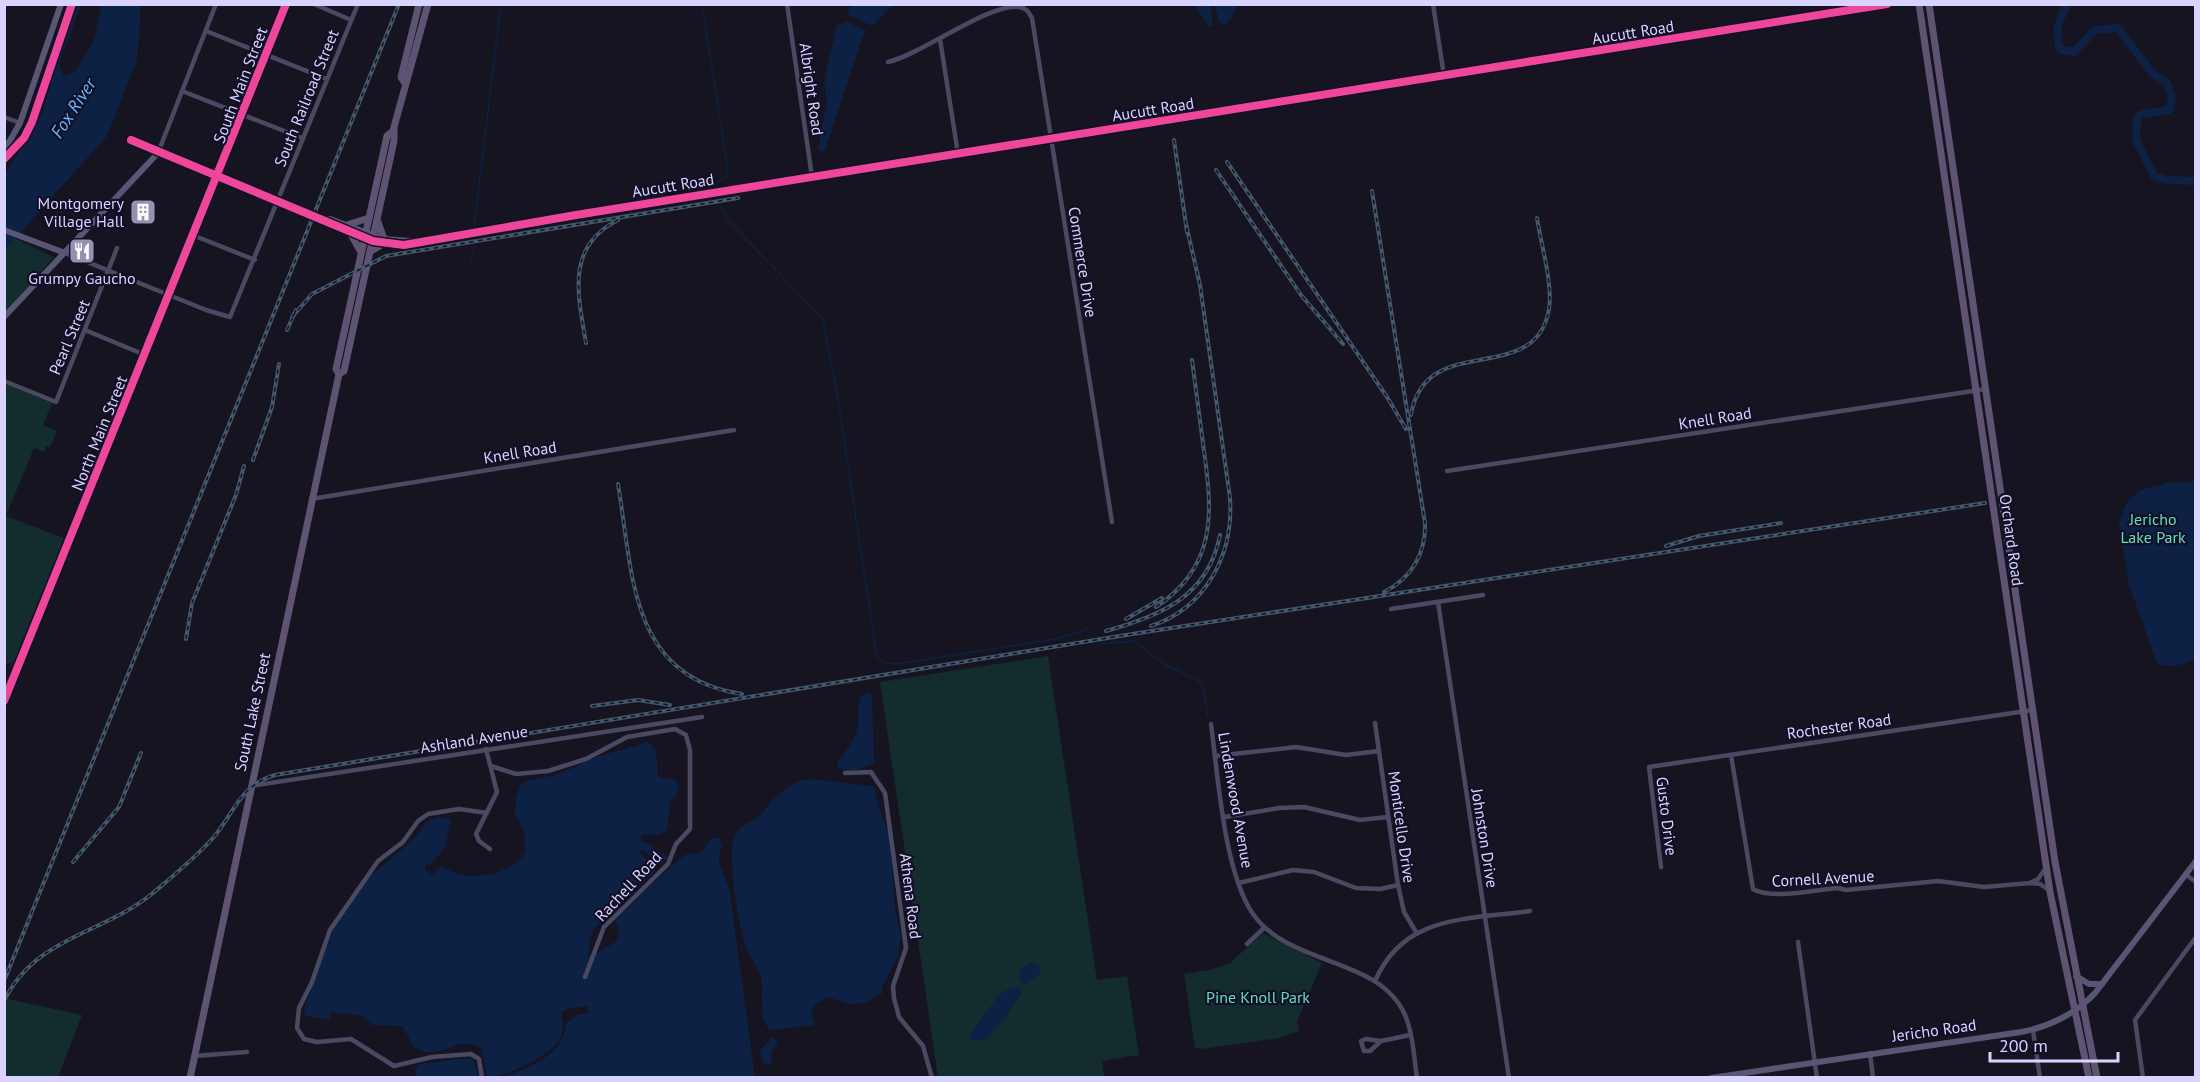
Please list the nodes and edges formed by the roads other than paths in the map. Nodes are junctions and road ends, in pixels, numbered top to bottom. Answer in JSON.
{"nodes":[{"id":1,"x":61,"y":4,"type":"edge"},
{"id":2,"x":216,"y":4,"type":"edge"},
{"id":3,"x":286,"y":4,"type":"edge"},
{"id":4,"x":314,"y":4,"type":"edge"},
{"id":5,"x":358,"y":4,"type":"edge"},
{"id":6,"x":419,"y":4,"type":"edge"},
{"id":7,"x":428,"y":4,"type":"edge"},
{"id":8,"x":787,"y":4,"type":"edge"},
{"id":9,"x":1433,"y":4,"type":"edge"},
{"id":10,"x":1887,"y":4,"type":"edge"},
{"id":11,"x":1919,"y":4,"type":"edge"},
{"id":12,"x":1929,"y":4,"type":"edge"},
{"id":13,"x":351,"y":20,"type":"junction"},
{"id":14,"x":206,"y":31,"type":"junction"},
{"id":15,"x":940,"y":39,"type":"junction"},
{"id":16,"x":266,"y":55,"type":"junction"},
{"id":17,"x":888,"y":62,"type":"dead end"},
{"id":18,"x":1444,"y":76,"type":"junction"},
{"id":19,"x":327,"y":79,"type":"junction"},
{"id":20,"x":404,"y":82,"type":"junction"},
{"id":21,"x":182,"y":92,"type":"junction"},
{"id":22,"x":242,"y":115,"type":"junction"},
{"id":23,"x":4,"y":117,"type":"edge"},
{"id":24,"x":20,"y":123,"type":"junction"},
{"id":25,"x":393,"y":131,"type":"junction"},
{"id":26,"x":302,"y":138,"type":"junction"},
{"id":27,"x":1052,"y":139,"type":"junction"},
{"id":28,"x":130,"y":140,"type":"dead end"},
{"id":29,"x":4,"y":151,"type":"edge"},
{"id":30,"x":158,"y":153,"type":"junction"},
{"id":31,"x":958,"y":154,"type":"junction"},
{"id":32,"x":219,"y":176,"type":"junction"},
{"id":33,"x":812,"y":177,"type":"junction"},
{"id":34,"x":278,"y":200,"type":"junction"},
{"id":35,"x":369,"y":218,"type":"junction"},
{"id":36,"x":377,"y":220,"type":"junction"},
{"id":37,"x":348,"y":228,"type":"junction"},
{"id":38,"x":4,"y":230,"type":"edge"},
{"id":39,"x":365,"y":235,"type":"junction"},
{"id":40,"x":195,"y":236,"type":"junction"},
{"id":41,"x":373,"y":238,"type":"junction"},
{"id":42,"x":383,"y":242,"type":"junction"},
{"id":43,"x":117,"y":248,"type":"dead end"},
{"id":44,"x":370,"y":251,"type":"junction"},
{"id":45,"x":361,"y":252,"type":"junction"},
{"id":46,"x":65,"y":254,"type":"junction"},
{"id":47,"x":255,"y":260,"type":"junction"},
{"id":48,"x":110,"y":271,"type":"junction"},
{"id":49,"x":169,"y":295,"type":"junction"},
{"id":50,"x":4,"y":318,"type":"edge"},
{"id":51,"x":85,"y":330,"type":"junction"},
{"id":52,"x":146,"y":355,"type":"junction"},
{"id":53,"x":339,"y":375,"type":"junction"},
{"id":54,"x":4,"y":381,"type":"edge"},
{"id":55,"x":1986,"y":388,"type":"junction"},
{"id":56,"x":1976,"y":390,"type":"junction"},
{"id":57,"x":734,"y":430,"type":"dead end"},
{"id":58,"x":1447,"y":471,"type":"dead end"},
{"id":59,"x":311,"y":499,"type":"junction"},
{"id":60,"x":1112,"y":522,"type":"dead end"},
{"id":61,"x":1483,"y":595,"type":"dead end"},
{"id":62,"x":1438,"y":602,"type":"junction"},
{"id":63,"x":1391,"y":609,"type":"dead end"},
{"id":64,"x":4,"y":682,"type":"edge"},
{"id":65,"x":13,"y":682,"type":"junction"},
{"id":66,"x":4,"y":700,"type":"edge"},
{"id":67,"x":2032,"y":710,"type":"junction"},
{"id":68,"x":2024,"y":712,"type":"junction"},
{"id":69,"x":702,"y":717,"type":"dead end"},
{"id":70,"x":1375,"y":723,"type":"dead end"},
{"id":71,"x":1211,"y":724,"type":"dead end"},
{"id":72,"x":486,"y":749,"type":"junction"},
{"id":73,"x":1379,"y":751,"type":"junction"},
{"id":74,"x":1731,"y":754,"type":"junction"},
{"id":75,"x":1215,"y":756,"type":"junction"},
{"id":76,"x":491,"y":766,"type":"junction"},
{"id":77,"x":1649,"y":767,"type":"joint"},
{"id":78,"x":845,"y":773,"type":"dead end"},
{"id":79,"x":250,"y":787,"type":"junction"},
{"id":80,"x":487,"y":813,"type":"junction"},
{"id":81,"x":1225,"y":817,"type":"junction"},
{"id":82,"x":1388,"y":817,"type":"junction"},
{"id":83,"x":490,"y":849,"type":"dead end"},
{"id":84,"x":2196,"y":861,"type":"edge"},
{"id":85,"x":2047,"y":866,"type":"junction"},
{"id":86,"x":1661,"y":867,"type":"dead end"},
{"id":87,"x":2185,"y":874,"type":"junction"},
{"id":88,"x":2196,"y":882,"type":"edge"},
{"id":89,"x":1239,"y":883,"type":"junction"},
{"id":90,"x":2030,"y":883,"type":"junction"},
{"id":91,"x":1398,"y":885,"type":"junction"},
{"id":92,"x":2050,"y":892,"type":"junction"},
{"id":93,"x":1530,"y":911,"type":"dead end"},
{"id":94,"x":1485,"y":917,"type":"junction"},
{"id":95,"x":1264,"y":928,"type":"junction"},
{"id":96,"x":1416,"y":932,"type":"junction"},
{"id":97,"x":2196,"y":937,"type":"edge"},
{"id":98,"x":1798,"y":942,"type":"dead end"},
{"id":99,"x":1247,"y":944,"type":"dead end"},
{"id":100,"x":2076,"y":976,"type":"junction"},
{"id":101,"x":585,"y":977,"type":"dead end"},
{"id":102,"x":1375,"y":981,"type":"junction"},
{"id":103,"x":2102,"y":984,"type":"junction"},
{"id":104,"x":2083,"y":1005,"type":"junction"},
{"id":105,"x":2075,"y":1010,"type":"junction"},
{"id":106,"x":2033,"y":1030,"type":"junction"},
{"id":107,"x":1410,"y":1035,"type":"junction"},
{"id":108,"x":1381,"y":1041,"type":"dead end"},
{"id":109,"x":247,"y":1052,"type":"dead end"},
{"id":110,"x":1870,"y":1053,"type":"junction"},
{"id":111,"x":194,"y":1056,"type":"junction"},
{"id":112,"x":1815,"y":1062,"type":"junction"},
{"id":113,"x":190,"y":1077,"type":"edge"},
{"id":114,"x":482,"y":1077,"type":"edge"},
{"id":115,"x":932,"y":1077,"type":"edge"},
{"id":116,"x":1417,"y":1077,"type":"edge"},
{"id":117,"x":1509,"y":1077,"type":"edge"},
{"id":118,"x":1710,"y":1077,"type":"edge"},
{"id":119,"x":1722,"y":1077,"type":"edge"},
{"id":120,"x":1817,"y":1077,"type":"edge"},
{"id":121,"x":1873,"y":1077,"type":"edge"},
{"id":122,"x":2040,"y":1077,"type":"edge"},
{"id":123,"x":2089,"y":1077,"type":"edge"},
{"id":124,"x":2097,"y":1077,"type":"edge"},
{"id":125,"x":2143,"y":1077,"type":"edge"}],
"edges":[{"from":1,"to":24,"type":"street"},
{"from":2,"to":14,"type":"street"},
{"from":3,"to":16,"type":"street","name":"South Main Street"},
{"from":4,"to":13,"type":"street"},
{"from":5,"to":13,"type":"street","name":"South Railroad Street"},
{"from":6,"to":20,"type":"main road","name":"South Lake Street"},
{"from":7,"to":20,"type":"main road","name":"South Lake Street"},
{"from":8,"to":33,"type":"street","name":"Albright Road"},
{"from":9,"to":18,"type":"street"},
{"from":10,"to":18,"type":"street","name":"Aucutt Road"},
{"from":11,"to":56,"type":"main road","name":"Orchard Road"},
{"from":12,"to":55,"type":"main road","name":"Orchard Road"},
{"from":13,"to":19,"type":"street","name":"South Railroad Street"},
{"from":14,"to":16,"type":"street"},
{"from":14,"to":21,"type":"street"},
{"from":15,"to":17,"type":"street"},
{"from":15,"to":27,"type":"street","name":"Commerce Drive"},
{"from":15,"to":31,"type":"street"},
{"from":16,"to":19,"type":"street"},
{"from":16,"to":22,"type":"street","name":"South Main Street"},
{"from":18,"to":27,"type":"street","name":"Aucutt Road"},
{"from":19,"to":26,"type":"street","name":"South Railroad Street"},
{"from":20,"to":25,"type":"main road","name":"South Lake Street"},
{"from":21,"to":22,"type":"street"},
{"from":21,"to":30,"type":"street"},
{"from":22,"to":26,"type":"street"},
{"from":22,"to":32,"type":"street","name":"South Main Street"},
{"from":23,"to":24,"type":"street"},
{"from":24,"to":29,"type":"street"},
{"from":25,"to":35,"type":"main road","name":"South Lake Street"},
{"from":25,"to":36,"type":"main road","name":"South Lake Street"},
{"from":26,"to":34,"type":"street","name":"South Railroad Street"},
{"from":27,"to":31,"type":"street","name":"Aucutt Road"},
{"from":27,"to":60,"type":"street","name":"Commerce Drive"},
{"from":28,"to":30,"type":"street"},
{"from":30,"to":32,"type":"street","name":"Aucutt Road"},
{"from":30,"to":46,"type":"street"},
{"from":31,"to":33,"type":"street","name":"Aucutt Road"},
{"from":32,"to":34,"type":"street","name":"Aucutt Road"},
{"from":32,"to":40,"type":"street","name":"North Main Street"},
{"from":33,"to":42,"type":"street","name":"Aucutt Road"},
{"from":34,"to":37,"type":"street","name":"Aucutt Road"},
{"from":34,"to":47,"type":"street","name":"South Railroad Street"},
{"from":35,"to":37,"type":"main road"},
{"from":35,"to":39,"type":"main road","name":"South Lake Street"},
{"from":36,"to":41,"type":"main road","name":"South Lake Street"},
{"from":36,"to":42,"type":"main road"},
{"from":37,"to":39,"type":"street","name":"Aucutt Road"},
{"from":37,"to":45,"type":"main road"},
{"from":38,"to":46,"type":"street"},
{"from":39,"to":41,"type":"street","name":"Aucutt Road"},
{"from":39,"to":45,"type":"main road","name":"South Lake Street"},
{"from":40,"to":47,"type":"street"},
{"from":40,"to":49,"type":"street","name":"North Main Street"},
{"from":41,"to":42,"type":"street","name":"Aucutt Road"},
{"from":41,"to":44,"type":"main road","name":"South Lake Street"},
{"from":42,"to":44,"type":"main road"},
{"from":43,"to":48,"type":"street","name":"Pearl Street"},
{"from":44,"to":53,"type":"main road","name":"South Lake Street"},
{"from":45,"to":53,"type":"main road","name":"South Lake Street"},
{"from":46,"to":48,"type":"street"},
{"from":46,"to":50,"type":"street"},
{"from":47,"to":49,"type":"street","name":"South Railroad Street"},
{"from":48,"to":49,"type":"street"},
{"from":48,"to":51,"type":"street","name":"Pearl Street"},
{"from":49,"to":52,"type":"street","name":"North Main Street"},
{"from":51,"to":52,"type":"street"},
{"from":51,"to":54,"type":"street","name":"Pearl Street"},
{"from":52,"to":65,"type":"street","name":"North Main Street"},
{"from":53,"to":59,"type":"main road","name":"South Lake Street"},
{"from":55,"to":56,"type":"street","name":"Knell Road"},
{"from":55,"to":67,"type":"main road","name":"Orchard Road"},
{"from":56,"to":58,"type":"street","name":"Knell Road"},
{"from":56,"to":68,"type":"main road","name":"Orchard Road"},
{"from":57,"to":59,"type":"street","name":"Knell Road"},
{"from":59,"to":79,"type":"main road","name":"South Lake Street"},
{"from":61,"to":62,"type":"street"},
{"from":62,"to":63,"type":"street"},
{"from":62,"to":94,"type":"street","name":"Johnston Drive"},
{"from":64,"to":65,"type":"street"},
{"from":65,"to":66,"type":"street","name":"North Main Street"},
{"from":67,"to":68,"type":"street","name":"Rochester Road"},
{"from":67,"to":100,"type":"main road","name":"Orchard Road"},
{"from":68,"to":74,"type":"street","name":"Rochester Road"},
{"from":68,"to":85,"type":"main road","name":"Orchard Road"},
{"from":69,"to":72,"type":"street","name":"Ashland Avenue"},
{"from":70,"to":73,"type":"street","name":"Monticello Drive"},
{"from":71,"to":75,"type":"street","name":"Lindenwood Avenue"},
{"from":72,"to":76,"type":"street"},
{"from":72,"to":79,"type":"street","name":"Ashland Avenue"},
{"from":73,"to":75,"type":"street"},
{"from":73,"to":82,"type":"street","name":"Monticello Drive"},
{"from":74,"to":77,"type":"street","name":"Rochester Road"},
{"from":74,"to":90,"type":"street","name":"Cornell Avenue"},
{"from":75,"to":81,"type":"street","name":"Lindenwood Avenue"},
{"from":76,"to":80,"type":"street"},
{"from":76,"to":101,"type":"street","name":"Rachell Road"},
{"from":77,"to":86,"type":"street","name":"Gusto Drive"},
{"from":78,"to":115,"type":"street","name":"Athena Road"},
{"from":79,"to":111,"type":"main road","name":"South Lake Street"},
{"from":80,"to":83,"type":"street"},
{"from":80,"to":114,"type":"street"},
{"from":81,"to":82,"type":"street"},
{"from":81,"to":89,"type":"street","name":"Lindenwood Avenue"},
{"from":82,"to":91,"type":"street","name":"Monticello Drive"},
{"from":84,"to":87,"type":"street","name":"Jericho Road"},
{"from":85,"to":90,"type":"street"},
{"from":85,"to":92,"type":"main road","name":"Orchard Road"},
{"from":87,"to":88,"type":"street"},
{"from":87,"to":103,"type":"street","name":"Jericho Road"},
{"from":89,"to":91,"type":"street"},
{"from":89,"to":95,"type":"street","name":"Lindenwood Avenue"},
{"from":90,"to":92,"type":"street","name":"Cornell Avenue"},
{"from":91,"to":96,"type":"street","name":"Monticello Drive"},
{"from":92,"to":105,"type":"main road","name":"Orchard Road"},
{"from":93,"to":94,"type":"street"},
{"from":94,"to":96,"type":"street"},
{"from":94,"to":117,"type":"street","name":"Johnston Drive"},
{"from":95,"to":99,"type":"street"},
{"from":95,"to":102,"type":"street","name":"Lindenwood Avenue"},
{"from":96,"to":102,"type":"street"},
{"from":97,"to":125,"type":"street"},
{"from":98,"to":112,"type":"street"},
{"from":100,"to":103,"type":"street"},
{"from":100,"to":104,"type":"main road","name":"Orchard Road"},
{"from":102,"to":107,"type":"street","name":"Lindenwood Avenue"},
{"from":103,"to":104,"type":"street","name":"Jericho Road"},
{"from":104,"to":105,"type":"street","name":"Jericho Road"},
{"from":104,"to":124,"type":"main road","name":"Orchard Road"},
{"from":105,"to":106,"type":"street","name":"Jericho Road"},
{"from":105,"to":123,"type":"main road","name":"Orchard Road"},
{"from":106,"to":110,"type":"street","name":"Jericho Road"},
{"from":106,"to":122,"type":"street"},
{"from":107,"to":108,"type":"street"},
{"from":107,"to":116,"type":"street","name":"Lindenwood Avenue"},
{"from":109,"to":111,"type":"street"},
{"from":110,"to":112,"type":"street","name":"Jericho Road"},
{"from":110,"to":121,"type":"street"},
{"from":111,"to":113,"type":"main road","name":"South Lake Street"},
{"from":112,"to":119,"type":"street","name":"Jericho Road"},
{"from":112,"to":120,"type":"street"},
{"from":118,"to":119,"type":"street","name":"Jericho Road"}]}
